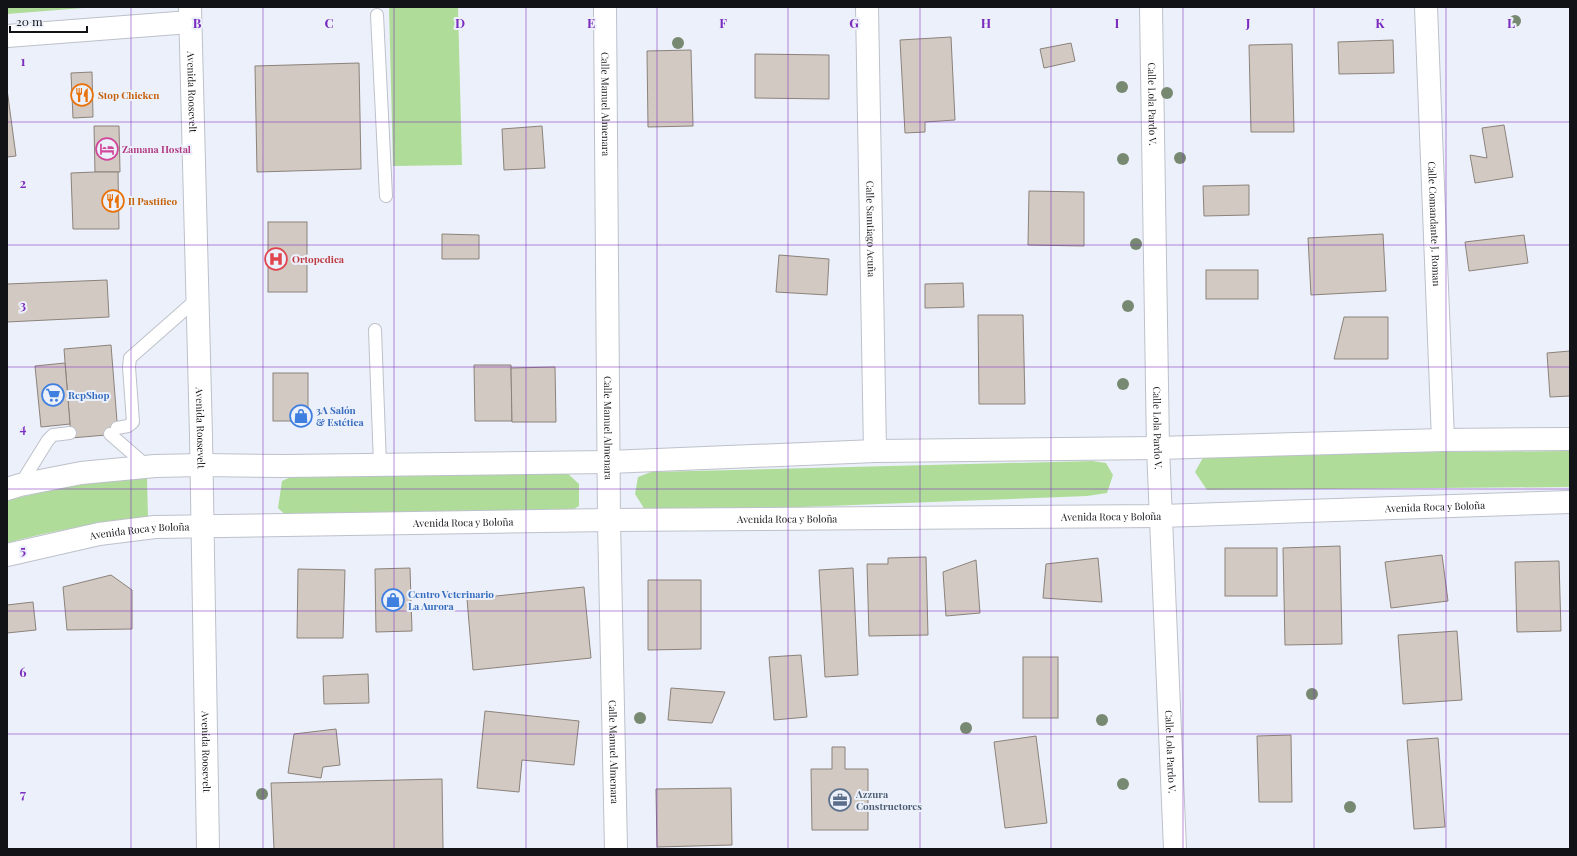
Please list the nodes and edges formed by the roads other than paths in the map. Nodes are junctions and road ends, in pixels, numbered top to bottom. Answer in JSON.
{"nodes":[{"id":1,"x":605,"y":7,"type":"edge"},
{"id":2,"x":867,"y":7,"type":"edge"},
{"id":3,"x":1151,"y":7,"type":"edge"},
{"id":4,"x":1426,"y":7,"type":"edge"},
{"id":5,"x":190,"y":15,"type":"edge"},
{"id":6,"x":377,"y":15,"type":"dead end"},
{"id":7,"x":7,"y":36,"type":"edge"},
{"id":8,"x":386,"y":196,"type":"dead end"},
{"id":9,"x":197,"y":299,"type":"junction"},
{"id":10,"x":375,"y":330,"type":"dead end"},
{"id":11,"x":70,"y":433,"type":"dead end"},
{"id":12,"x":1570,"y":438,"type":"edge"},
{"id":13,"x":1443,"y":440,"type":"junction"},
{"id":14,"x":1158,"y":448,"type":"junction"},
{"id":15,"x":875,"y":452,"type":"junction"},
{"id":16,"x":608,"y":462,"type":"junction"},
{"id":17,"x":202,"y":465,"type":"junction"},
{"id":18,"x":380,"y":465,"type":"junction"},
{"id":19,"x":148,"y":467,"type":"junction"},
{"id":20,"x":14,"y":487,"type":"edge"},
{"id":21,"x":1570,"y":502,"type":"edge"},
{"id":22,"x":1161,"y":516,"type":"junction"},
{"id":23,"x":609,"y":520,"type":"junction"},
{"id":24,"x":202,"y":526,"type":"junction"},
{"id":25,"x":7,"y":555,"type":"edge"},
{"id":26,"x":208,"y":849,"type":"edge"},
{"id":27,"x":616,"y":849,"type":"edge"},
{"id":28,"x":1175,"y":849,"type":"edge"}],
"edges":[{"from":1,"to":16,"type":"main road","name":"Calle Manuel Almenara"},
{"from":2,"to":15,"type":"main road","name":"Calle Samtiago Acuña"},
{"from":3,"to":14,"type":"main road","name":"Calle Lola Pardo V."},
{"from":4,"to":13,"type":"main road","name":"Calle Comandante J. Roman"},
{"from":5,"to":7,"type":"main road"},
{"from":5,"to":9,"type":"main road","name":"Avenida Roosevelt"},
{"from":6,"to":8,"type":"lane"},
{"from":9,"to":17,"type":"main road","name":"Avenida Roosevelt"},
{"from":9,"to":19,"type":"lane"},
{"from":10,"to":18,"type":"lane"},
{"from":11,"to":20,"type":"lane"},
{"from":12,"to":13,"type":"main road"},
{"from":13,"to":14,"type":"main road"},
{"from":14,"to":15,"type":"main road"},
{"from":14,"to":22,"type":"main road","name":"Calle Lola Pardo V."},
{"from":15,"to":16,"type":"main road"},
{"from":16,"to":18,"type":"main road"},
{"from":16,"to":23,"type":"main road","name":"Calle Manuel Almenara"},
{"from":17,"to":18,"type":"main road"},
{"from":17,"to":19,"type":"main road"},
{"from":17,"to":24,"type":"main road","name":"Avenida Roosevelt"},
{"from":19,"to":20,"type":"main road"},
{"from":21,"to":22,"type":"main road","name":"Avenida Roca y Boloña"},
{"from":22,"to":23,"type":"main road","name":"Avenida Roca y Boloña"},
{"from":22,"to":28,"type":"main road","name":"Calle Lola Pardo V."},
{"from":23,"to":24,"type":"main road","name":"Avenida Roca y Boloña"},
{"from":23,"to":27,"type":"main road","name":"Calle Manuel Almenara"},
{"from":24,"to":25,"type":"main road","name":"Avenida Roca y Boloña"},
{"from":24,"to":26,"type":"main road","name":"Avenida Roosevelt"}]}
